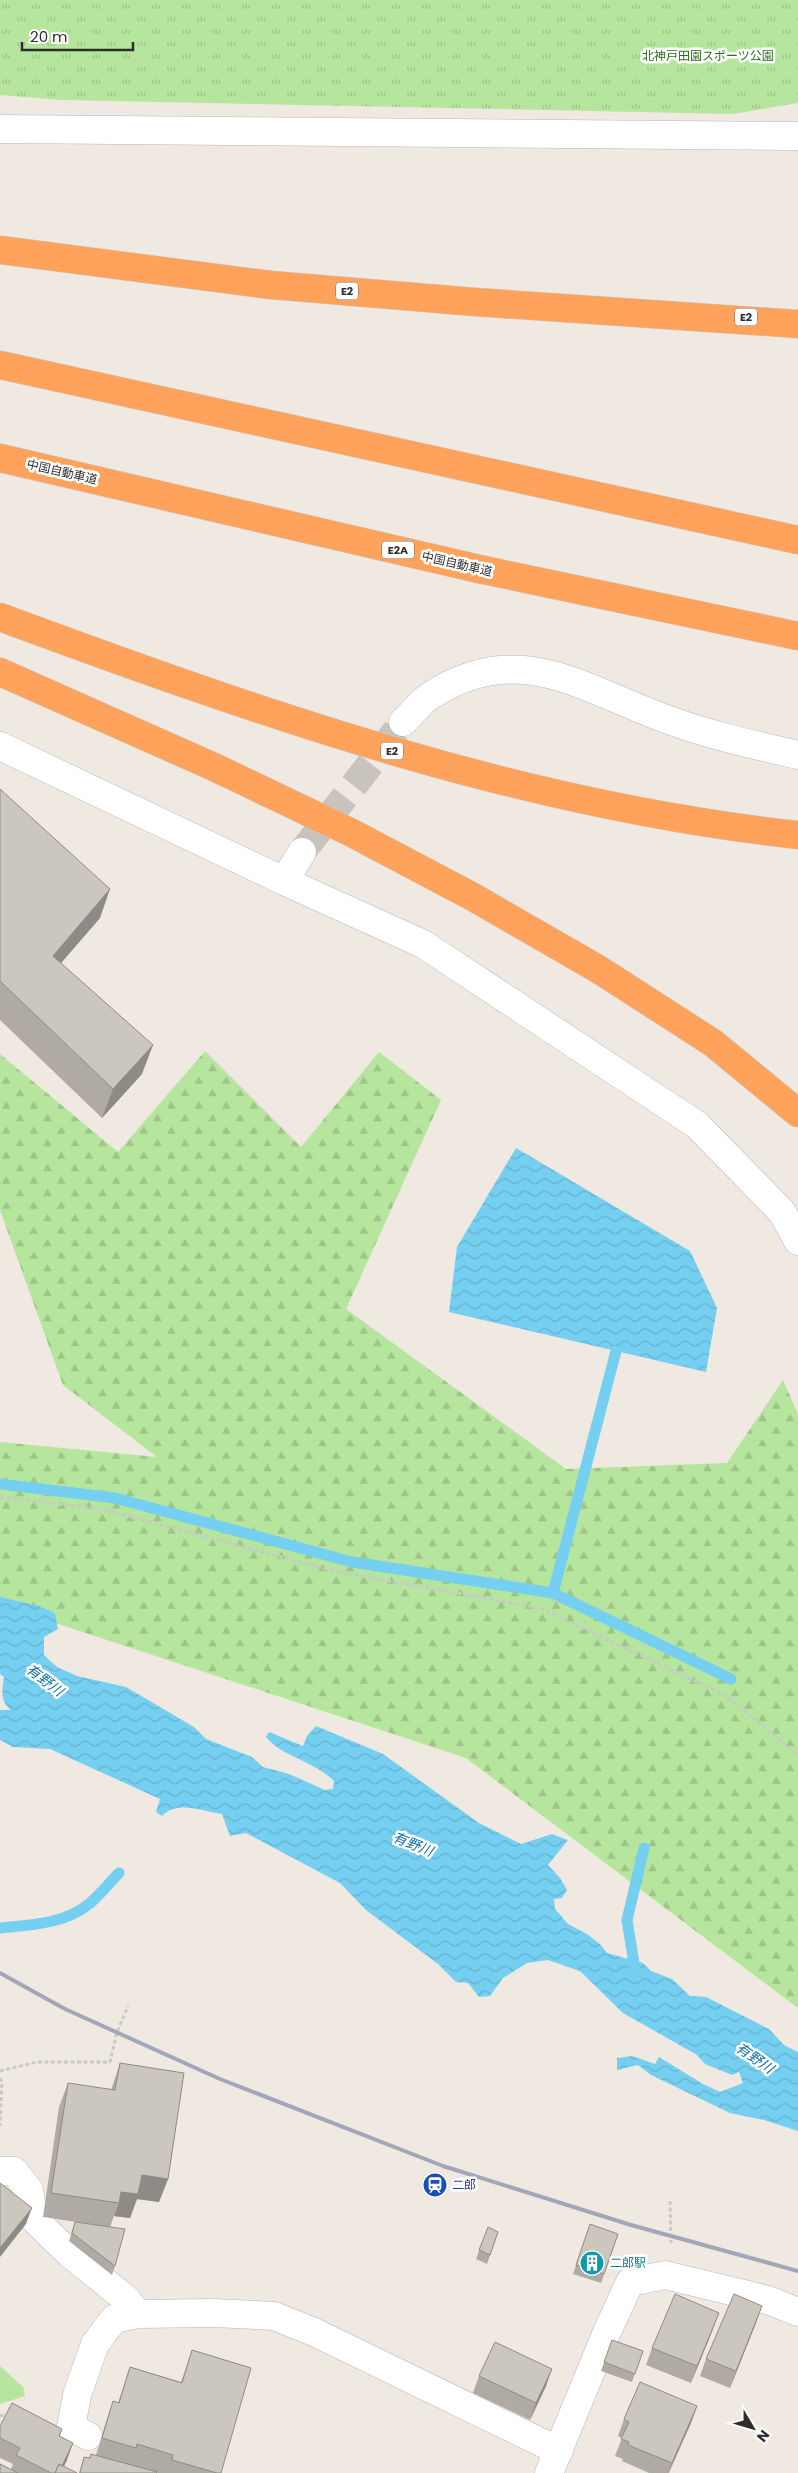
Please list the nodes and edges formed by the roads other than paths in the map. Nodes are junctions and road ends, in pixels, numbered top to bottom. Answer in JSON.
{"nodes":[{"id":1,"x":0,"y":129,"type":"edge"},
{"id":2,"x":798,"y":136,"type":"edge"},
{"id":3,"x":0,"y":250,"type":"edge"},
{"id":4,"x":798,"y":316,"type":"edge"},
{"id":5,"x":695,"y":317,"type":"junction"},
{"id":6,"x":798,"y":324,"type":"edge"},
{"id":7,"x":0,"y":366,"type":"edge"},
{"id":8,"x":0,"y":458,"type":"edge"},
{"id":9,"x":798,"y":540,"type":"edge"},
{"id":10,"x":0,"y":617,"type":"edge"},
{"id":11,"x":798,"y":636,"type":"edge"},
{"id":12,"x":0,"y":672,"type":"edge"},
{"id":13,"x":403,"y":722,"type":"tunnel mouth"},
{"id":14,"x":0,"y":746,"type":"edge"},
{"id":15,"x":798,"y":756,"type":"edge"},
{"id":16,"x":798,"y":835,"type":"edge"},
{"id":17,"x":302,"y":852,"type":"tunnel mouth"},
{"id":18,"x":284,"y":881,"type":"junction"},
{"id":19,"x":798,"y":1113,"type":"edge"},
{"id":20,"x":798,"y":1241,"type":"edge"},
{"id":21,"x":0,"y":2172,"type":"edge"},
{"id":22,"x":798,"y":2312,"type":"edge"},
{"id":23,"x":138,"y":2314,"type":"junction"},
{"id":24,"x":88,"y":2436,"type":"dead end"},
{"id":25,"x":554,"y":2462,"type":"edge"}],
"edges":[{"from":1,"to":2,"type":"street"},
{"from":3,"to":5,"type":"highway","number":"E2"},
{"from":4,"to":5,"type":"highway","number":"E2"},
{"from":5,"to":6,"type":"highway"},
{"from":7,"to":9,"type":"highway"},
{"from":8,"to":11,"type":"highway","name":"中国自動車道","number":"E2A"},
{"from":10,"to":16,"type":"highway","number":"E2"},
{"from":12,"to":19,"type":"highway"},
{"from":13,"to":15,"type":"street"},
{"from":14,"to":18,"type":"street"},
{"from":17,"to":18,"type":"street"},
{"from":18,"to":20,"type":"street"},
{"from":21,"to":23,"type":"street"},
{"from":22,"to":25,"type":"street"},
{"from":23,"to":24,"type":"street"},
{"from":23,"to":25,"type":"street"}]}
